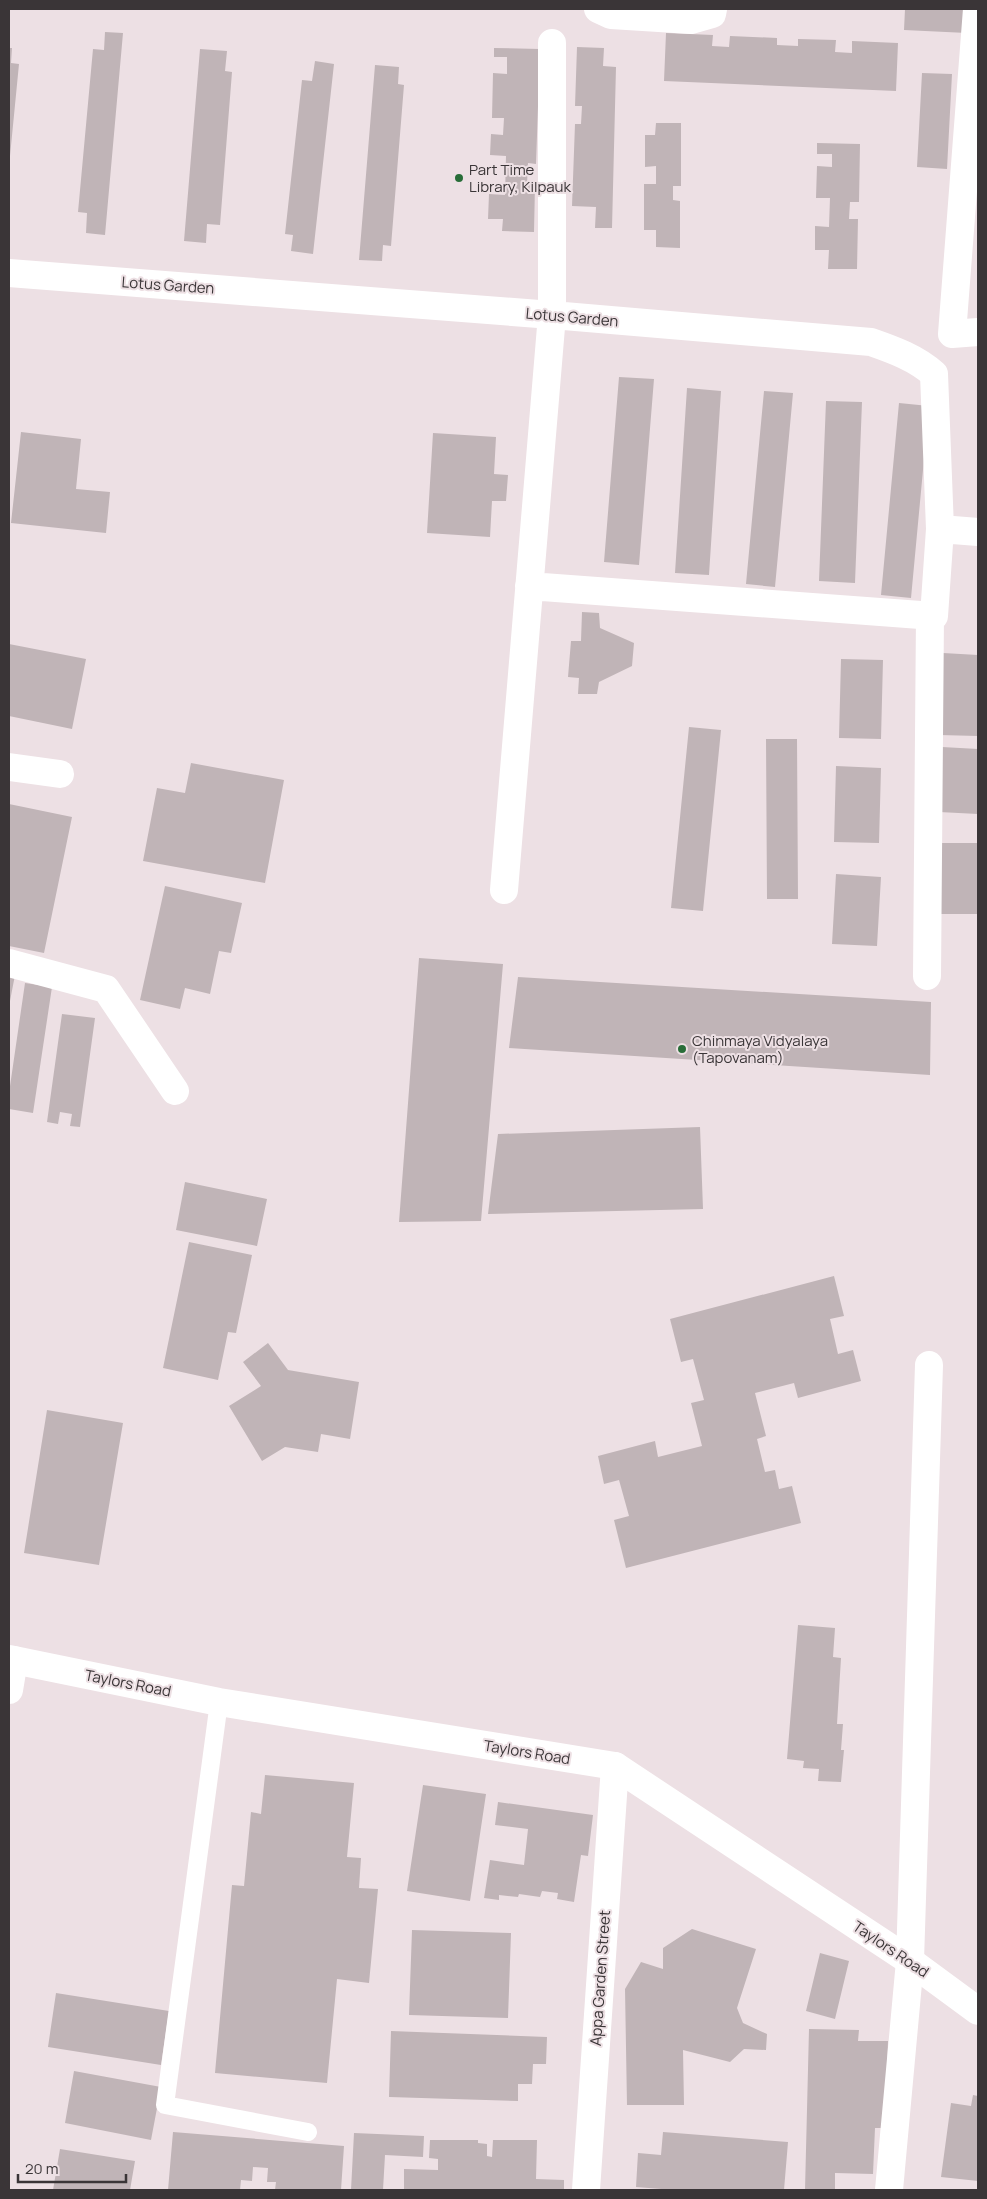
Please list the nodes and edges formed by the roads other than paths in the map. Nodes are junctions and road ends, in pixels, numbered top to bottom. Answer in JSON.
{"nodes":[{"id":1,"x":598,"y":9,"type":"edge"},
{"id":2,"x":713,"y":9,"type":"edge"},
{"id":3,"x":977,"y":9,"type":"edge"},
{"id":4,"x":552,"y":43,"type":"dead end"},
{"id":5,"x":9,"y":273,"type":"edge"},
{"id":6,"x":552,"y":315,"type":"junction"},
{"id":7,"x":978,"y":332,"type":"edge"},
{"id":8,"x":940,"y":529,"type":"junction"},
{"id":9,"x":978,"y":532,"type":"edge"},
{"id":10,"x":529,"y":586,"type":"junction"},
{"id":11,"x":930,"y":615,"type":"junction"},
{"id":12,"x":9,"y":766,"type":"edge"},
{"id":13,"x":60,"y":774,"type":"dead end"},
{"id":14,"x":504,"y":890,"type":"dead end"},
{"id":15,"x":9,"y":964,"type":"edge"},
{"id":16,"x":927,"y":976,"type":"dead end"},
{"id":17,"x":175,"y":1091,"type":"dead end"},
{"id":18,"x":929,"y":1365,"type":"dead end"},
{"id":19,"x":11,"y":1660,"type":"edge"},
{"id":20,"x":9,"y":1690,"type":"edge"},
{"id":21,"x":219,"y":1702,"type":"junction"},
{"id":22,"x":615,"y":1766,"type":"junction"},
{"id":23,"x":910,"y":1961,"type":"junction"},
{"id":24,"x":978,"y":2011,"type":"edge"},
{"id":25,"x":308,"y":2132,"type":"dead end"},
{"id":26,"x":586,"y":2190,"type":"edge"},
{"id":27,"x":889,"y":2190,"type":"edge"}],
"edges":[{"from":1,"to":2,"type":"street"},
{"from":3,"to":7,"type":"street"},
{"from":4,"to":6,"type":"street"},
{"from":5,"to":6,"type":"street","name":"Lotus Garden"},
{"from":6,"to":8,"type":"street","name":"Lotus Garden"},
{"from":6,"to":10,"type":"street"},
{"from":8,"to":9,"type":"street"},
{"from":8,"to":11,"type":"street"},
{"from":10,"to":11,"type":"street"},
{"from":10,"to":14,"type":"street"},
{"from":11,"to":16,"type":"street"},
{"from":12,"to":13,"type":"street"},
{"from":15,"to":17,"type":"street"},
{"from":18,"to":23,"type":"street"},
{"from":19,"to":20,"type":"street"},
{"from":19,"to":21,"type":"street","name":"Taylors Road"},
{"from":21,"to":22,"type":"street","name":"Taylors Road"},
{"from":21,"to":25,"type":"lane"},
{"from":22,"to":23,"type":"street","name":"Taylors Road"},
{"from":22,"to":26,"type":"street","name":"Appa Garden Street"},
{"from":23,"to":24,"type":"street","name":"Taylors Road"},
{"from":23,"to":27,"type":"street"}]}
